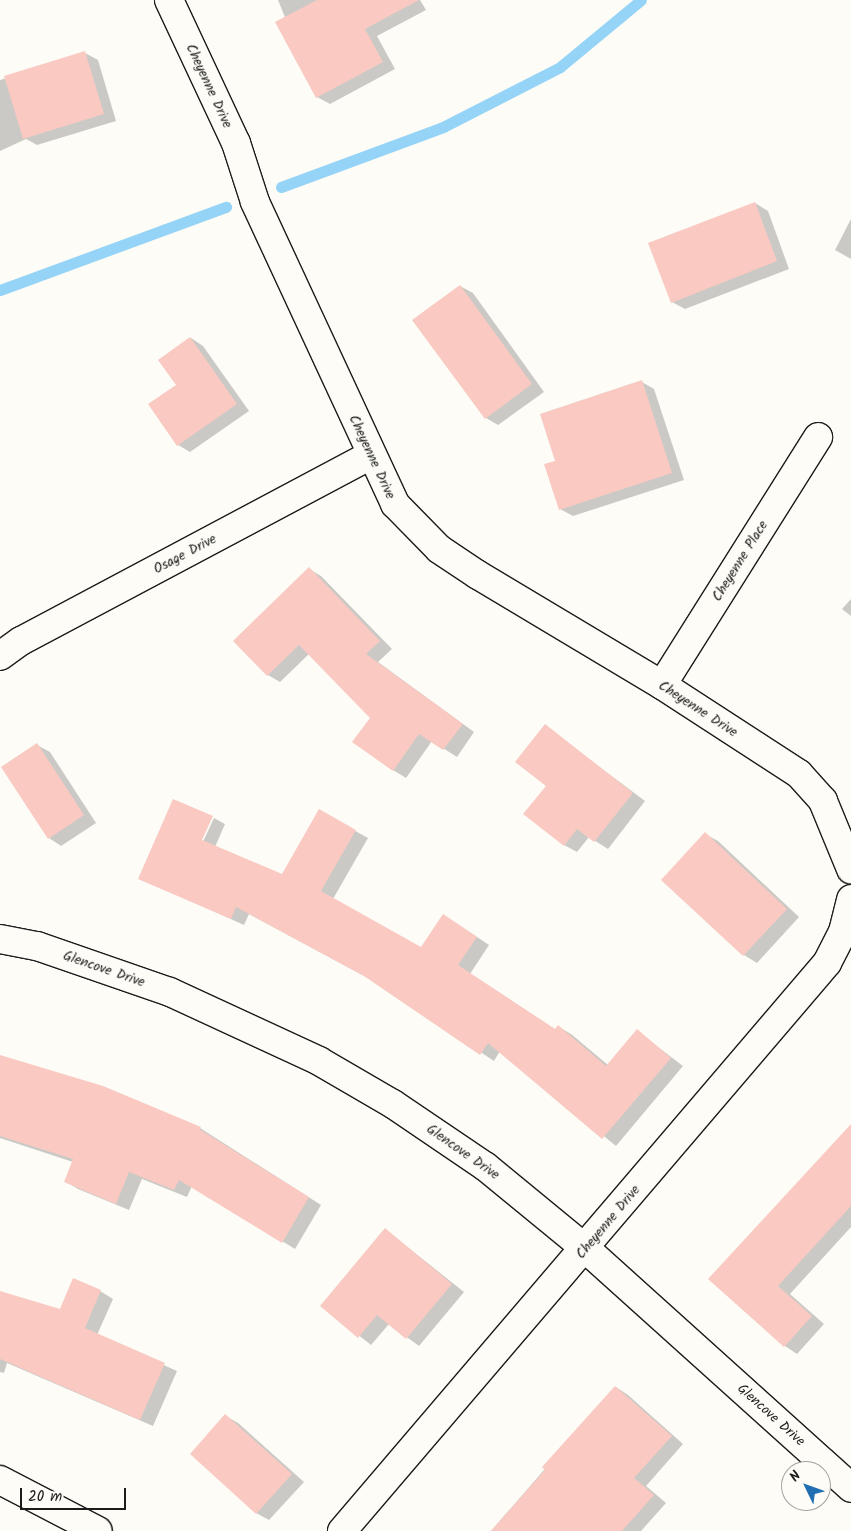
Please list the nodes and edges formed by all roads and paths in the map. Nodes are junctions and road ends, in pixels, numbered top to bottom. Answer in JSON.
{"nodes":[{"id":1,"x":169,"y":0,"type":"edge"},
{"id":2,"x":818,"y":437,"type":"dead end"},
{"id":3,"x":371,"y":455,"type":"junction"},
{"id":4,"x":0,"y":656,"type":"edge"},
{"id":5,"x":662,"y":685,"type":"junction"},
{"id":6,"x":851,"y":869,"type":"edge"},
{"id":7,"x":851,"y":899,"type":"edge"},
{"id":8,"x":0,"y":939,"type":"edge"},
{"id":9,"x":586,"y":1249,"type":"junction"},
{"id":10,"x":0,"y":1480,"type":"edge"},
{"id":11,"x":851,"y":1488,"type":"edge"},
{"id":12,"x":98,"y":1531,"type":"edge"},
{"id":13,"x":342,"y":1531,"type":"edge"}],
"edges":[{"from":1,"to":3,"type":"street","name":"Cheyenne Drive"},
{"from":2,"to":5,"type":"street","name":"Cheyenne Place"},
{"from":3,"to":4,"type":"street","name":"Osage Drive"},
{"from":3,"to":5,"type":"street","name":"Cheyenne Drive"},
{"from":5,"to":6,"type":"street","name":"Cheyenne Drive"},
{"from":7,"to":9,"type":"street","name":"Cheyenne Drive"},
{"from":8,"to":9,"type":"street","name":"Glencove Drive"},
{"from":9,"to":11,"type":"street","name":"Glencove Drive"},
{"from":9,"to":13,"type":"street","name":"Cheyenne Drive"},
{"from":10,"to":12,"type":"street"}]}
